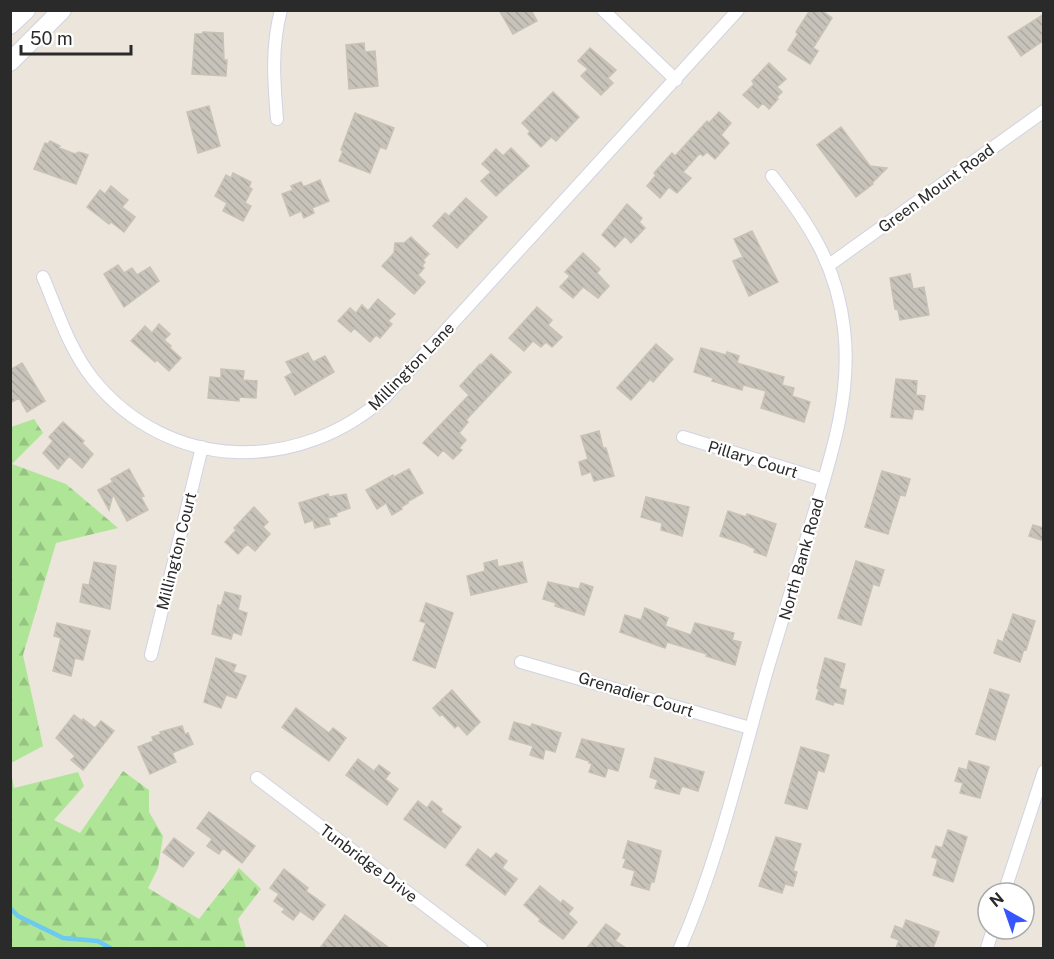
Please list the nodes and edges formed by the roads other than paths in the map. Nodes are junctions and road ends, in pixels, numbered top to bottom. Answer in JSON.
{"nodes":[{"id":1,"x":26,"y":10,"type":"edge"},
{"id":2,"x":62,"y":10,"type":"edge"},
{"id":3,"x":281,"y":10,"type":"edge"},
{"id":4,"x":603,"y":10,"type":"edge"},
{"id":5,"x":738,"y":10,"type":"edge"},
{"id":6,"x":10,"y":25,"type":"edge"},
{"id":7,"x":10,"y":62,"type":"edge"},
{"id":8,"x":676,"y":80,"type":"junction"},
{"id":9,"x":1044,"y":111,"type":"edge"},
{"id":10,"x":277,"y":119,"type":"dead end"},
{"id":11,"x":772,"y":176,"type":"dead end"},
{"id":12,"x":829,"y":265,"type":"junction"},
{"id":13,"x":43,"y":277,"type":"dead end"},
{"id":14,"x":683,"y":437,"type":"dead end"},
{"id":15,"x":202,"y":447,"type":"junction"},
{"id":16,"x":824,"y":480,"type":"junction"},
{"id":17,"x":151,"y":655,"type":"dead end"},
{"id":18,"x":521,"y":662,"type":"dead end"},
{"id":19,"x":750,"y":728,"type":"junction"},
{"id":20,"x":1044,"y":771,"type":"edge"},
{"id":21,"x":257,"y":778,"type":"dead end"},
{"id":22,"x":1008,"y":881,"type":"edge"},
{"id":23,"x":481,"y":948,"type":"edge"},
{"id":24,"x":680,"y":948,"type":"edge"}],
"edges":[{"from":1,"to":6,"type":"main road"},
{"from":2,"to":7,"type":"main road"},
{"from":3,"to":10,"type":"street"},
{"from":4,"to":8,"type":"street"},
{"from":5,"to":8,"type":"street","name":"Millington Lane"},
{"from":8,"to":15,"type":"street","name":"Millington Lane"},
{"from":9,"to":12,"type":"street","name":"Green Mount Road"},
{"from":11,"to":12,"type":"street","name":"North Bank Road"},
{"from":12,"to":16,"type":"street","name":"North Bank Road"},
{"from":13,"to":15,"type":"street","name":"Millington Lane"},
{"from":14,"to":16,"type":"street","name":"Pillary Court"},
{"from":15,"to":17,"type":"street","name":"Millington Court"},
{"from":16,"to":19,"type":"street","name":"North Bank Road"},
{"from":18,"to":19,"type":"street","name":"Grenadier Court"},
{"from":19,"to":24,"type":"street","name":"North Bank Road"},
{"from":20,"to":22,"type":"street"},
{"from":21,"to":23,"type":"street","name":"Tunbridge Drive"}]}
